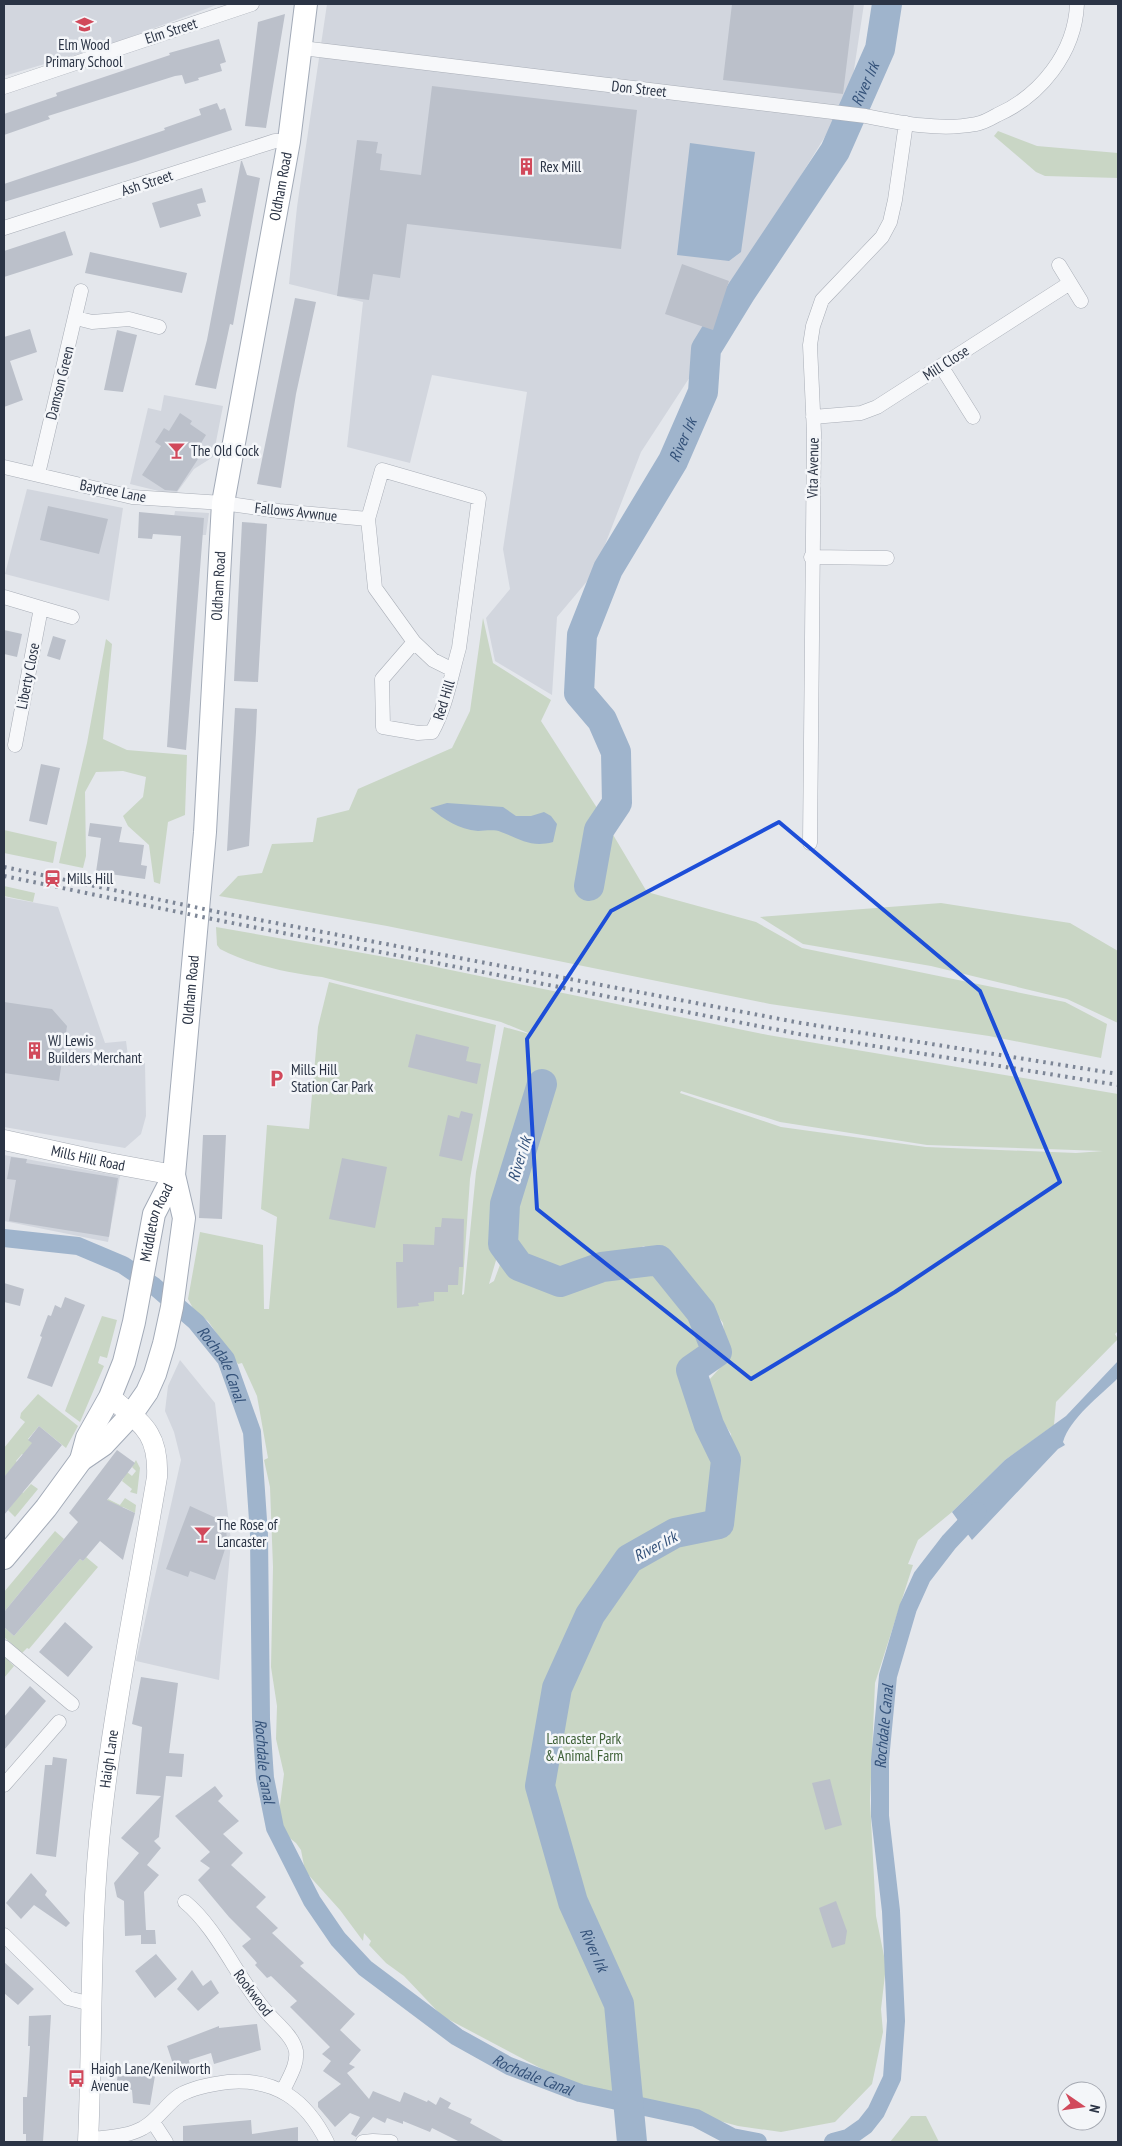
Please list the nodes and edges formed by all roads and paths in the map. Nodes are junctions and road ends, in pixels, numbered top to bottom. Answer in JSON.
{"nodes":[{"id":1,"x":252,"y":4,"type":"edge"},
{"id":2,"x":306,"y":4,"type":"edge"},
{"id":3,"x":1076,"y":4,"type":"edge"},
{"id":4,"x":302,"y":48,"type":"junction"},
{"id":5,"x":4,"y":86,"type":"edge"},
{"id":6,"x":906,"y":123,"type":"junction"},
{"id":7,"x":289,"y":141,"type":"junction"},
{"id":8,"x":4,"y":228,"type":"edge"},
{"id":9,"x":1059,"y":265,"type":"dead end"},
{"id":10,"x":1070,"y":283,"type":"junction"},
{"id":11,"x":81,"y":291,"type":"dead end"},
{"id":12,"x":1081,"y":301,"type":"dead end"},
{"id":13,"x":76,"y":318,"type":"junction"},
{"id":14,"x":159,"y":327,"type":"dead end"},
{"id":15,"x":941,"y":366,"type":"junction"},
{"id":16,"x":973,"y":417,"type":"dead end"},
{"id":17,"x":813,"y":418,"type":"junction"},
{"id":18,"x":4,"y":467,"type":"edge"},
{"id":19,"x":38,"y":474,"type":"junction"},
{"id":20,"x":223,"y":503,"type":"junction"},
{"id":21,"x":368,"y":519,"type":"junction"},
{"id":22,"x":811,"y":557,"type":"junction"},
{"id":23,"x":886,"y":558,"type":"dead end"},
{"id":24,"x":4,"y":597,"type":"edge"},
{"id":25,"x":41,"y":608,"type":"junction"},
{"id":26,"x":72,"y":617,"type":"dead end"},
{"id":27,"x":414,"y":642,"type":"junction"},
{"id":28,"x":453,"y":670,"type":"junction"},
{"id":29,"x":14,"y":745,"type":"dead end"},
{"id":30,"x":810,"y":842,"type":"dead end"},
{"id":31,"x":4,"y":1140,"type":"edge"},
{"id":32,"x":174,"y":1175,"type":"junction"},
{"id":33,"x":110,"y":1397,"type":"junction"},
{"id":34,"x":131,"y":1415,"type":"junction"},
{"id":35,"x":81,"y":1460,"type":"junction"},
{"id":36,"x":4,"y":1558,"type":"edge"},
{"id":37,"x":4,"y":1647,"type":"edge"},
{"id":38,"x":72,"y":1704,"type":"dead end"},
{"id":39,"x":59,"y":1722,"type":"dead end"},
{"id":40,"x":4,"y":1785,"type":"edge"},
{"id":41,"x":185,"y":1902,"type":"dead end"},
{"id":42,"x":4,"y":1934,"type":"edge"},
{"id":43,"x":91,"y":2004,"type":"junction"},
{"id":44,"x":282,"y":2091,"type":"junction"},
{"id":45,"x":153,"y":2122,"type":"junction"},
{"id":46,"x":88,"y":2141,"type":"edge"},
{"id":47,"x":166,"y":2142,"type":"edge"},
{"id":48,"x":327,"y":2142,"type":"edge"},
{"id":49,"x":363,"y":2142,"type":"edge"},
{"id":50,"x":390,"y":2142,"type":"edge"}],
"edges":[{"from":1,"to":5,"type":"street","name":"Elm Street"},
{"from":2,"to":4,"type":"main road","name":"Oldham Road"},
{"from":3,"to":6,"type":"street","name":"Don Street"},
{"from":4,"to":6,"type":"street","name":"Don Street"},
{"from":4,"to":7,"type":"main road","name":"Oldham Road"},
{"from":6,"to":17,"type":"street","name":"Vita Avenue"},
{"from":7,"to":8,"type":"street","name":"Ash Street"},
{"from":7,"to":20,"type":"main road","name":"Oldham Road"},
{"from":9,"to":10,"type":"street"},
{"from":10,"to":12,"type":"street"},
{"from":10,"to":15,"type":"street","name":"Mill Close"},
{"from":11,"to":13,"type":"street","name":"Damson Green"},
{"from":13,"to":14,"type":"street"},
{"from":13,"to":19,"type":"street","name":"Damson Green"},
{"from":15,"to":16,"type":"street"},
{"from":15,"to":17,"type":"street","name":"Mill Close"},
{"from":17,"to":22,"type":"street","name":"Vita Avenue"},
{"from":18,"to":19,"type":"street","name":"Baytree Lane"},
{"from":19,"to":20,"type":"street","name":"Baytree Lane"},
{"from":20,"to":21,"type":"street","name":"Fallows Avwnue"},
{"from":20,"to":32,"type":"main road","name":"Oldham Road"},
{"from":21,"to":27,"type":"street"},
{"from":21,"to":28,"type":"street"},
{"from":22,"to":23,"type":"street"},
{"from":22,"to":30,"type":"street","name":"Vita Avenue"},
{"from":24,"to":25,"type":"street"},
{"from":25,"to":26,"type":"street"},
{"from":25,"to":29,"type":"street","name":"Liberty Close"},
{"from":27,"to":28,"type":"street"},
{"from":27,"to":28,"type":"street","name":"Red Hill"},
{"from":31,"to":32,"type":"main road","name":"Mills Hill Road"},
{"from":32,"to":33,"type":"main road","name":"Middleton Road"},
{"from":32,"to":34,"type":"main road","name":"Middleton Road"},
{"from":33,"to":34,"type":"main road","name":"Haigh Lane"},
{"from":33,"to":35,"type":"main road","name":"Middleton Road"},
{"from":34,"to":35,"type":"main road","name":"Middleton Road"},
{"from":34,"to":43,"type":"main road","name":"Haigh Lane"},
{"from":35,"to":36,"type":"main road","name":"Middleton Road"},
{"from":37,"to":38,"type":"street"},
{"from":39,"to":40,"type":"street"},
{"from":41,"to":44,"type":"street","name":"Rookwood"},
{"from":42,"to":43,"type":"street"},
{"from":43,"to":46,"type":"main road","name":"Haigh Lane"},
{"from":44,"to":45,"type":"street"},
{"from":44,"to":48,"type":"street"},
{"from":45,"to":46,"type":"street"},
{"from":45,"to":47,"type":"street"},
{"from":49,"to":50,"type":"street"}]}
